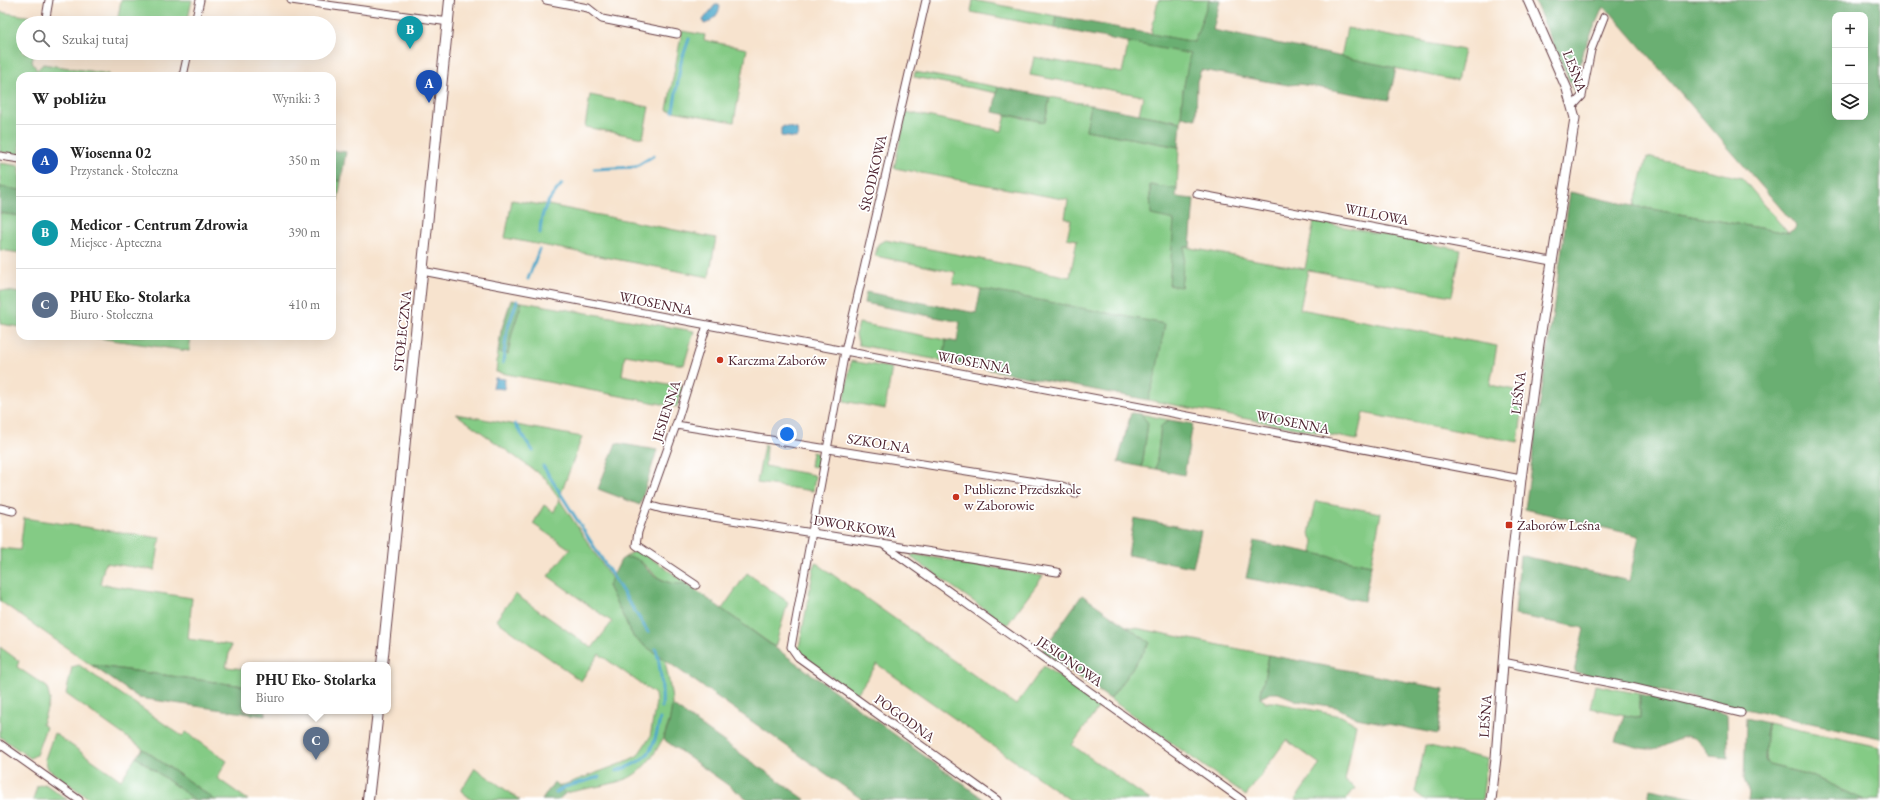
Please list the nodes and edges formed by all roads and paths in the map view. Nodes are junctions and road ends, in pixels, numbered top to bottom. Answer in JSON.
{"nodes":[{"id":1,"x":49,"y":0,"type":"edge"},
{"id":2,"x":200,"y":0,"type":"edge"},
{"id":3,"x":291,"y":0,"type":"edge"},
{"id":4,"x":450,"y":0,"type":"edge"},
{"id":5,"x":546,"y":0,"type":"edge"},
{"id":6,"x":926,"y":0,"type":"edge"},
{"id":7,"x":1528,"y":0,"type":"edge"},
{"id":8,"x":46,"y":16,"type":"edge"},
{"id":9,"x":197,"y":16,"type":"edge"},
{"id":10,"x":1604,"y":17,"type":"dead end"},
{"id":11,"x":449,"y":22,"type":"junction"},
{"id":12,"x":677,"y":34,"type":"dead end"},
{"id":13,"x":186,"y":60,"type":"edge"},
{"id":14,"x":184,"y":72,"type":"edge"},
{"id":15,"x":1573,"y":106,"type":"junction"},
{"id":16,"x":0,"y":156,"type":"edge"},
{"id":17,"x":16,"y":158,"type":"edge"},
{"id":18,"x":1197,"y":194,"type":"dead end"},
{"id":19,"x":1552,"y":261,"type":"junction"},
{"id":20,"x":422,"y":271,"type":"junction"},
{"id":21,"x":707,"y":325,"type":"junction"},
{"id":22,"x":845,"y":351,"type":"junction"},
{"id":23,"x":676,"y":425,"type":"junction"},
{"id":24,"x":828,"y":448,"type":"junction"},
{"id":25,"x":1521,"y":479,"type":"junction"},
{"id":26,"x":1075,"y":494,"type":"dead end"},
{"id":27,"x":648,"y":505,"type":"junction"},
{"id":28,"x":0,"y":508,"type":"edge"},
{"id":29,"x":14,"y":511,"type":"dead end"},
{"id":30,"x":813,"y":532,"type":"junction"},
{"id":31,"x":881,"y":543,"type":"junction"},
{"id":32,"x":1057,"y":572,"type":"dead end"},
{"id":33,"x":696,"y":585,"type":"dead end"},
{"id":34,"x":798,"y":658,"type":"joint"},
{"id":35,"x":382,"y":662,"type":"edge"},
{"id":36,"x":1503,"y":662,"type":"junction"},
{"id":37,"x":1740,"y":713,"type":"dead end"},
{"id":38,"x":378,"y":714,"type":"edge"},
{"id":39,"x":0,"y":744,"type":"edge"},
{"id":40,"x":79,"y":800,"type":"edge"},
{"id":41,"x":368,"y":800,"type":"edge"},
{"id":42,"x":997,"y":800,"type":"edge"},
{"id":43,"x":1242,"y":800,"type":"edge"},
{"id":44,"x":1491,"y":800,"type":"edge"}],
"edges":[{"from":1,"to":8,"type":"street"},
{"from":2,"to":9,"type":"street"},
{"from":3,"to":11,"type":"street"},
{"from":4,"to":11,"type":"main road","name":"STOŁECZNA"},
{"from":5,"to":12,"type":"street"},
{"from":6,"to":22,"type":"street","name":"ŚRODKOWA"},
{"from":7,"to":15,"type":"street","name":"LEŚNA"},
{"from":10,"to":15,"type":"street"},
{"from":11,"to":20,"type":"main road","name":"STOŁECZNA"},
{"from":13,"to":14,"type":"street"},
{"from":15,"to":19,"type":"street","name":"LEŚNA"},
{"from":16,"to":17,"type":"street"},
{"from":18,"to":19,"type":"street","name":"WILLOWA"},
{"from":19,"to":25,"type":"street","name":"LEŚNA"},
{"from":20,"to":21,"type":"street","name":"WIOSENNA"},
{"from":20,"to":35,"type":"main road","name":"STOŁECZNA"},
{"from":21,"to":22,"type":"street","name":"WIOSENNA"},
{"from":21,"to":23,"type":"street","name":"JESIENNA"},
{"from":22,"to":24,"type":"street","name":"ŚRODKOWA"},
{"from":22,"to":25,"type":"street","name":"WIOSENNA"},
{"from":23,"to":24,"type":"street","name":"SZKOLNA"},
{"from":23,"to":27,"type":"street","name":"JESIENNA"},
{"from":24,"to":26,"type":"street","name":"SZKOLNA"},
{"from":24,"to":30,"type":"street","name":"ŚRODKOWA"},
{"from":25,"to":36,"type":"street","name":"LEŚNA"},
{"from":27,"to":30,"type":"street","name":"DWORKOWA"},
{"from":27,"to":33,"type":"street","name":"JESIENNA"},
{"from":28,"to":29,"type":"street"},
{"from":30,"to":31,"type":"street","name":"DWORKOWA"},
{"from":30,"to":34,"type":"street","name":"ŚRODKOWA"},
{"from":31,"to":32,"type":"street","name":"DWORKOWA"},
{"from":31,"to":43,"type":"street","name":"JESIONOWA"},
{"from":34,"to":42,"type":"street","name":"POGODNA"},
{"from":36,"to":37,"type":"street"},
{"from":36,"to":44,"type":"street","name":"LEŚNA"},
{"from":38,"to":41,"type":"main road"},
{"from":39,"to":40,"type":"street"}]}
